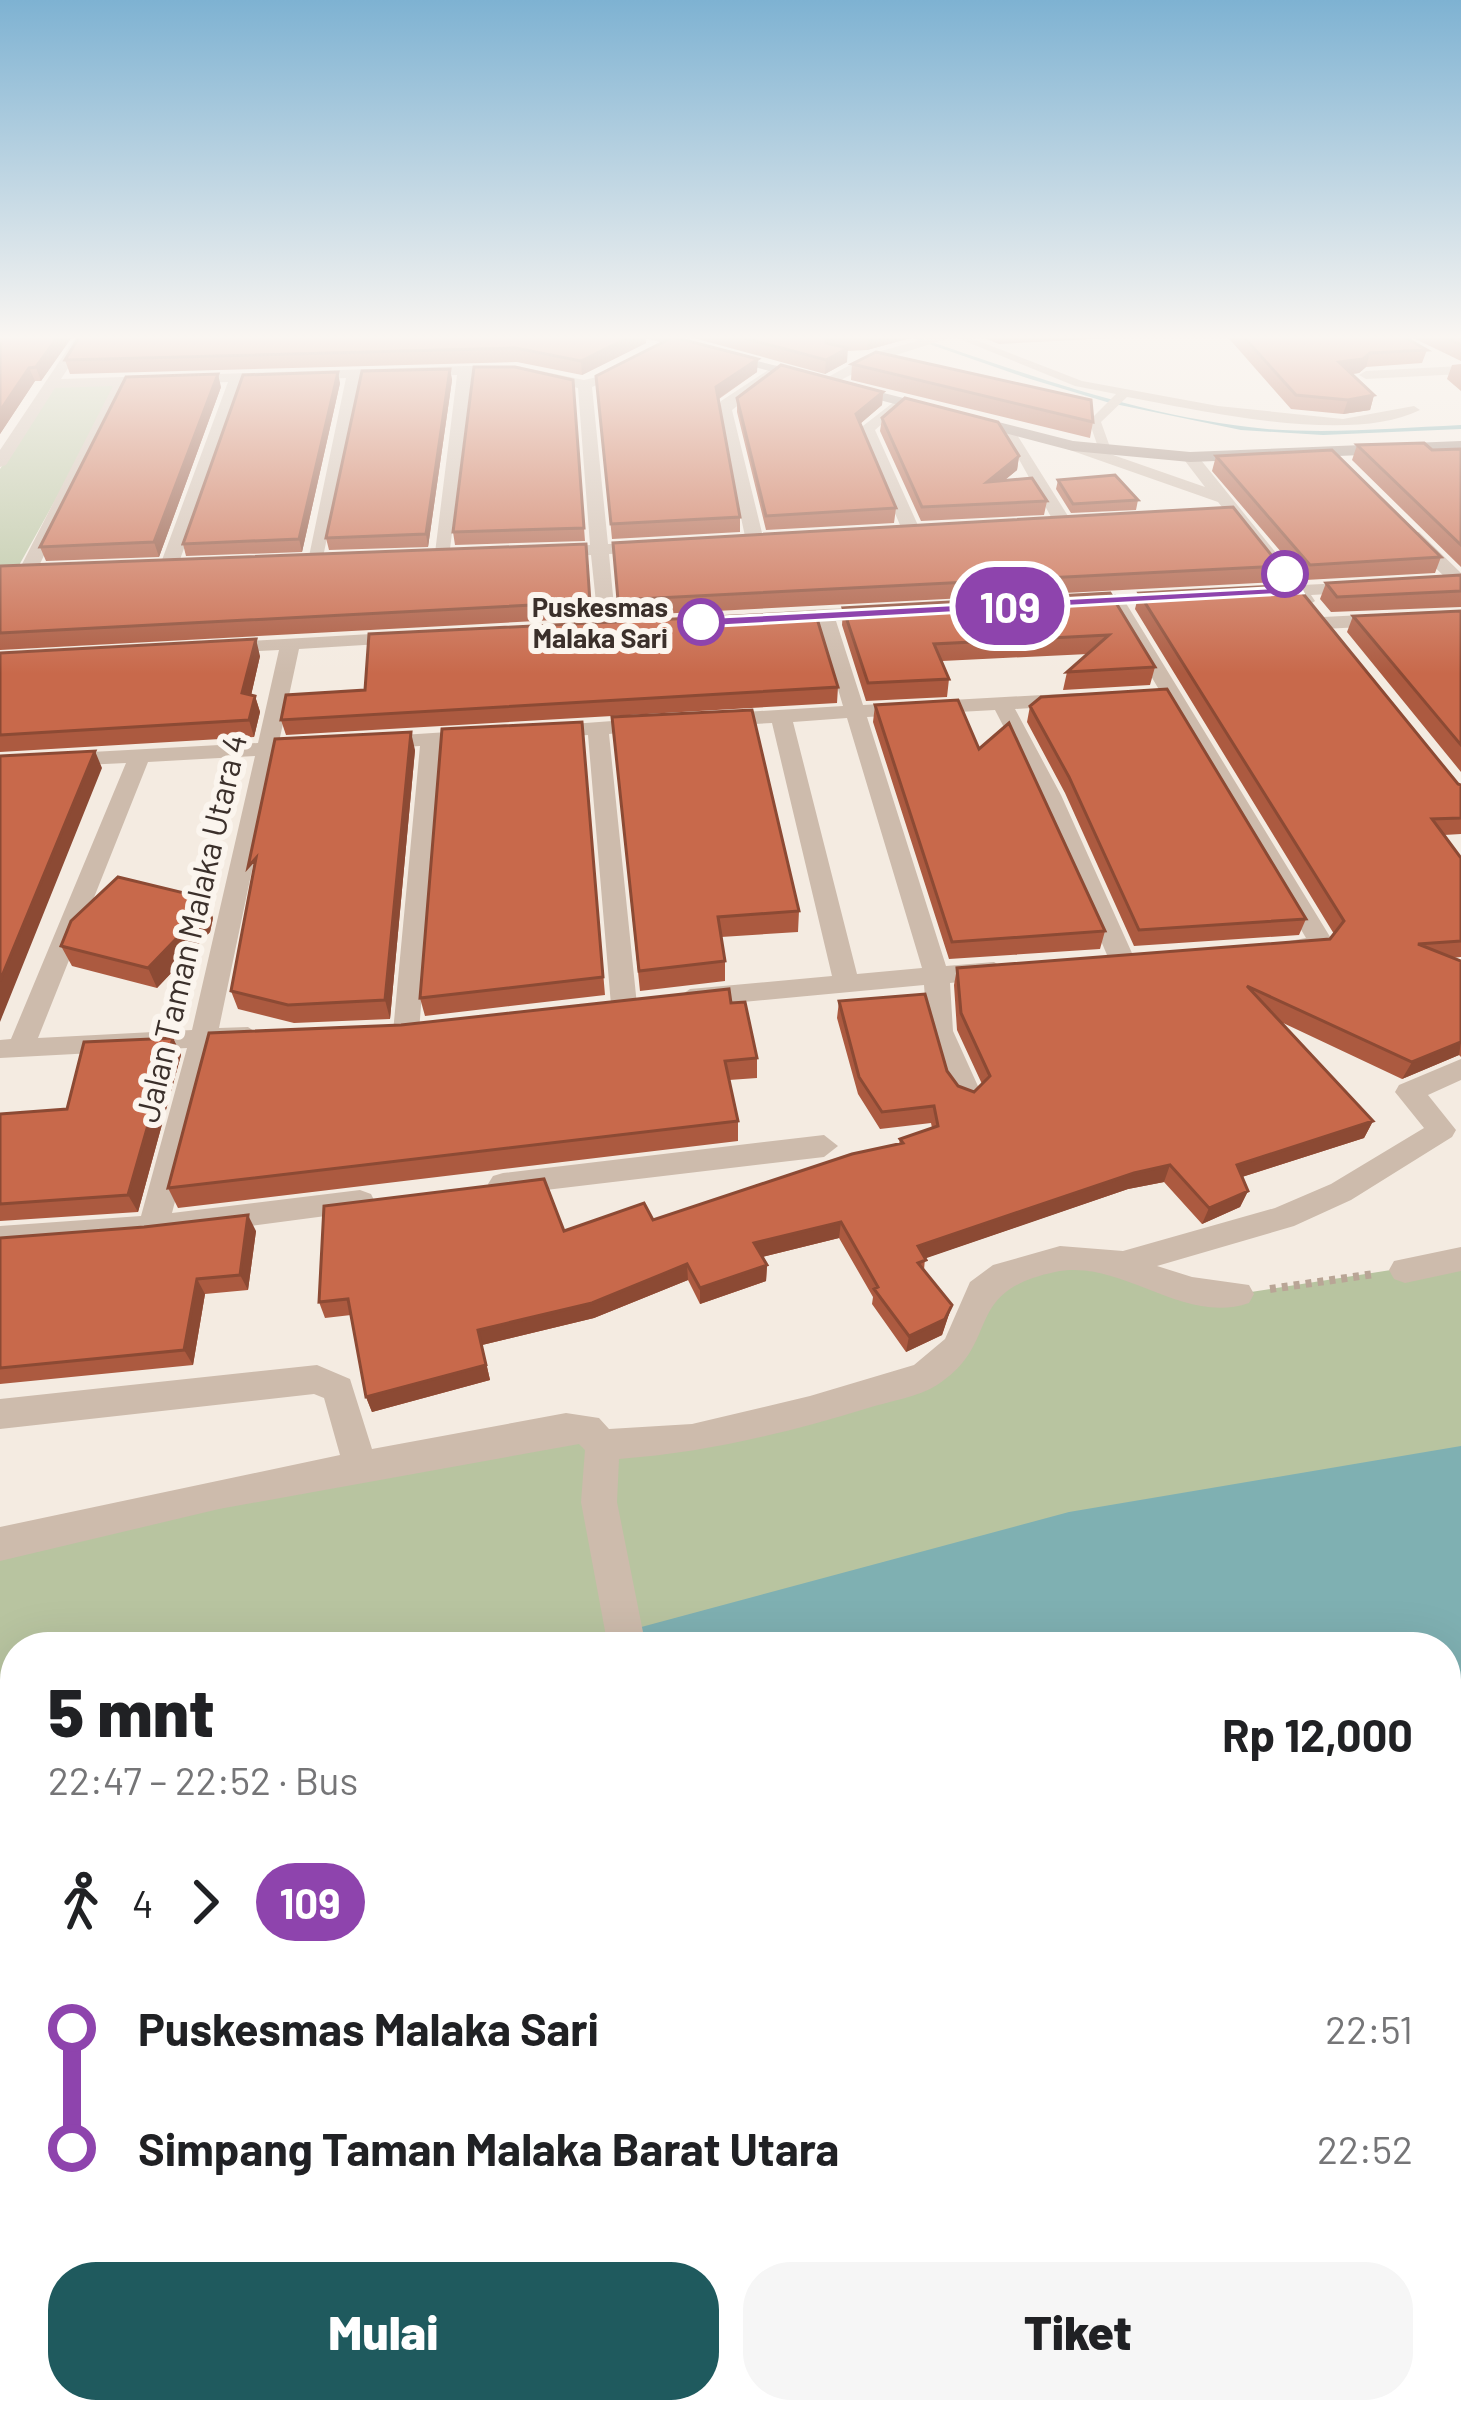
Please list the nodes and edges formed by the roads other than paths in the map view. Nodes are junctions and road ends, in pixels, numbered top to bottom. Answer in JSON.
{"nodes":[{"id":1,"x":89,"y":448,"type":"edge"},
{"id":2,"x":212,"y":448,"type":"edge"},
{"id":3,"x":338,"y":448,"type":"edge"},
{"id":4,"x":455,"y":448,"type":"edge"},
{"id":5,"x":590,"y":448,"type":"edge"},
{"id":6,"x":733,"y":448,"type":"edge"},
{"id":7,"x":876,"y":448,"type":"edge"},
{"id":8,"x":1017,"y":448,"type":"edge"},
{"id":9,"x":1078,"y":448,"type":"edge"},
{"id":10,"x":1090,"y":448,"type":"edge"},
{"id":11,"x":1352,"y":448,"type":"edge"},
{"id":12,"x":1105,"y":450,"type":"joint"},
{"id":13,"x":1329,"y":453,"type":"junction"},
{"id":14,"x":1190,"y":457,"type":"junction"},
{"id":15,"x":1343,"y":467,"type":"edge"},
{"id":16,"x":1226,"y":509,"type":"junction"},
{"id":17,"x":1394,"y":516,"type":"edge"},
{"id":18,"x":1088,"y":523,"type":"edge"},
{"id":19,"x":1064,"y":524,"type":"junction"},
{"id":20,"x":1042,"y":525,"type":"edge"},
{"id":21,"x":934,"y":531,"type":"edge"},
{"id":22,"x":912,"y":532,"type":"junction"},
{"id":23,"x":890,"y":533,"type":"edge"},
{"id":24,"x":777,"y":540,"type":"edge"},
{"id":25,"x":755,"y":541,"type":"junction"},
{"id":26,"x":731,"y":543,"type":"edge"},
{"id":27,"x":685,"y":545,"type":"edge"},
{"id":28,"x":598,"y":550,"type":"junction"},
{"id":29,"x":523,"y":553,"type":"edge"},
{"id":30,"x":461,"y":556,"type":"edge"},
{"id":31,"x":440,"y":557,"type":"junction"},
{"id":32,"x":419,"y":558,"type":"edge"},
{"id":33,"x":334,"y":561,"type":"edge"},
{"id":34,"x":313,"y":562,"type":"junction"},
{"id":35,"x":292,"y":563,"type":"edge"},
{"id":36,"x":189,"y":567,"type":"edge"},
{"id":37,"x":144,"y":568,"type":"edge"},
{"id":38,"x":168,"y":568,"type":"junction"},
{"id":39,"x":51,"y":571,"type":"edge"},
{"id":40,"x":27,"y":572,"type":"junction"},
{"id":41,"x":0,"y":573,"type":"edge"},
{"id":42,"x":1461,"y":582,"type":"edge"},
{"id":43,"x":1437,"y":583,"type":"edge"},
{"id":44,"x":1391,"y":586,"type":"edge"},
{"id":45,"x":1298,"y":590,"type":"junction"},
{"id":46,"x":1252,"y":593,"type":"edge"},
{"id":47,"x":1115,"y":600,"type":"edge"},
{"id":48,"x":892,"y":612,"type":"edge"},
{"id":49,"x":825,"y":616,"type":"junction"},
{"id":50,"x":1461,"y":616,"type":"edge"},
{"id":51,"x":759,"y":619,"type":"edge"},
{"id":52,"x":628,"y":626,"type":"edge"},
{"id":53,"x":606,"y":627,"type":"junction"},
{"id":54,"x":583,"y":628,"type":"edge"},
{"id":55,"x":425,"y":637,"type":"edge"},
{"id":56,"x":290,"y":644,"type":"junction"},
{"id":57,"x":201,"y":649,"type":"edge"},
{"id":58,"x":1097,"y":698,"type":"edge"},
{"id":59,"x":1001,"y":702,"type":"junction"},
{"id":60,"x":851,"y":711,"type":"junction"},
{"id":61,"x":781,"y":716,"type":"junction"},
{"id":62,"x":598,"y":728,"type":"junction"},
{"id":63,"x":526,"y":733,"type":"edge"},
{"id":64,"x":502,"y":735,"type":"edge"},
{"id":65,"x":430,"y":740,"type":"junction"},
{"id":66,"x":359,"y":744,"type":"edge"},
{"id":67,"x":335,"y":746,"type":"edge"},
{"id":68,"x":264,"y":751,"type":"junction"},
{"id":69,"x":140,"y":756,"type":"junction"},
{"id":70,"x":0,"y":763,"type":"edge"},
{"id":71,"x":1258,"y":952,"type":"edge"},
{"id":72,"x":1123,"y":962,"type":"edge"},
{"id":73,"x":1030,"y":968,"type":"edge"},
{"id":74,"x":936,"y":973,"type":"junction"},
{"id":75,"x":846,"y":980,"type":"junction"},
{"id":76,"x":406,"y":1031,"type":"edge"},
{"id":77,"x":272,"y":1035,"type":"edge"},
{"id":78,"x":205,"y":1037,"type":"junction"},
{"id":79,"x":10,"y":1048,"type":"edge"},
{"id":80,"x":1461,"y":1069,"type":"edge"},
{"id":81,"x":968,"y":1095,"type":"edge"},
{"id":82,"x":824,"y":1146,"type":"dead end"},
{"id":83,"x":477,"y":1187,"type":"edge"},
{"id":84,"x":384,"y":1199,"type":"edge"},
{"id":85,"x":153,"y":1227,"type":"junction"},
{"id":86,"x":0,"y":1238,"type":"edge"},
{"id":87,"x":1461,"y":1259,"type":"edge"},
{"id":88,"x":1123,"y":1263,"type":"junction"},
{"id":89,"x":1405,"y":1270,"type":"road end"},
{"id":90,"x":1238,"y":1294,"type":"road end"},
{"id":91,"x":0,"y":1414,"type":"edge"},
{"id":92,"x":602,"y":1445,"type":"junction"},
{"id":93,"x":360,"y":1466,"type":"junction"},
{"id":94,"x":0,"y":1544,"type":"edge"},
{"id":95,"x":623,"y":1632,"type":"edge"}],
"edges":[{"from":1,"to":40,"type":"street"},
{"from":2,"to":38,"type":"street"},
{"from":3,"to":34,"type":"street"},
{"from":4,"to":31,"type":"street"},
{"from":5,"to":28,"type":"street"},
{"from":6,"to":25,"type":"street"},
{"from":7,"to":22,"type":"street"},
{"from":8,"to":19,"type":"street"},
{"from":9,"to":16,"type":"street"},
{"from":10,"to":12,"type":"street"},
{"from":11,"to":13,"type":"street"},
{"from":12,"to":14,"type":"street"},
{"from":13,"to":14,"type":"street"},
{"from":13,"to":15,"type":"street"},
{"from":14,"to":16,"type":"street"},
{"from":16,"to":45,"type":"street"},
{"from":17,"to":42,"type":"street"},
{"from":18,"to":19,"type":"street"},
{"from":19,"to":20,"type":"street"},
{"from":21,"to":22,"type":"street"},
{"from":22,"to":23,"type":"street"},
{"from":24,"to":25,"type":"street"},
{"from":25,"to":26,"type":"street"},
{"from":27,"to":28,"type":"street"},
{"from":28,"to":29,"type":"street"},
{"from":28,"to":53,"type":"street"},
{"from":30,"to":31,"type":"street"},
{"from":31,"to":32,"type":"street"},
{"from":33,"to":34,"type":"street"},
{"from":34,"to":35,"type":"street"},
{"from":36,"to":38,"type":"street"},
{"from":37,"to":38,"type":"street"},
{"from":39,"to":40,"type":"street"},
{"from":40,"to":41,"type":"street"},
{"from":42,"to":43,"type":"street"},
{"from":44,"to":45,"type":"street"},
{"from":45,"to":46,"type":"street"},
{"from":45,"to":50,"type":"street"},
{"from":47,"to":71,"type":"street"},
{"from":48,"to":49,"type":"street"},
{"from":49,"to":51,"type":"street"},
{"from":49,"to":60,"type":"street"},
{"from":52,"to":53,"type":"street"},
{"from":53,"to":54,"type":"street"},
{"from":55,"to":56,"type":"street"},
{"from":56,"to":57,"type":"street"},
{"from":56,"to":68,"type":"street","name":"Jalan Taman Malaka Utara 4"},
{"from":58,"to":59,"type":"street"},
{"from":59,"to":60,"type":"street"},
{"from":59,"to":72,"type":"street"},
{"from":60,"to":61,"type":"street"},
{"from":60,"to":74,"type":"street"},
{"from":61,"to":62,"type":"street"},
{"from":61,"to":75,"type":"street"},
{"from":62,"to":63,"type":"street"},
{"from":62,"to":75,"type":"street"},
{"from":64,"to":65,"type":"street"},
{"from":65,"to":66,"type":"street"},
{"from":65,"to":76,"type":"street"},
{"from":67,"to":68,"type":"street"},
{"from":68,"to":69,"type":"street"},
{"from":68,"to":78,"type":"street","name":"Jalan Taman Malaka Utara 4"},
{"from":69,"to":70,"type":"street"},
{"from":69,"to":79,"type":"street"},
{"from":73,"to":74,"type":"street"},
{"from":74,"to":75,"type":"street"},
{"from":74,"to":81,"type":"street"},
{"from":77,"to":78,"type":"street"},
{"from":78,"to":79,"type":"street"},
{"from":78,"to":85,"type":"street","name":"Jalan Taman Malaka Utara 4"},
{"from":80,"to":88,"type":"street"},
{"from":82,"to":83,"type":"street"},
{"from":84,"to":85,"type":"street"},
{"from":85,"to":86,"type":"street"},
{"from":87,"to":89,"type":"street"},
{"from":88,"to":90,"type":"street"},
{"from":88,"to":92,"type":"street"},
{"from":91,"to":93,"type":"street"},
{"from":92,"to":93,"type":"street"},
{"from":92,"to":95,"type":"street"},
{"from":93,"to":94,"type":"street"}]}
